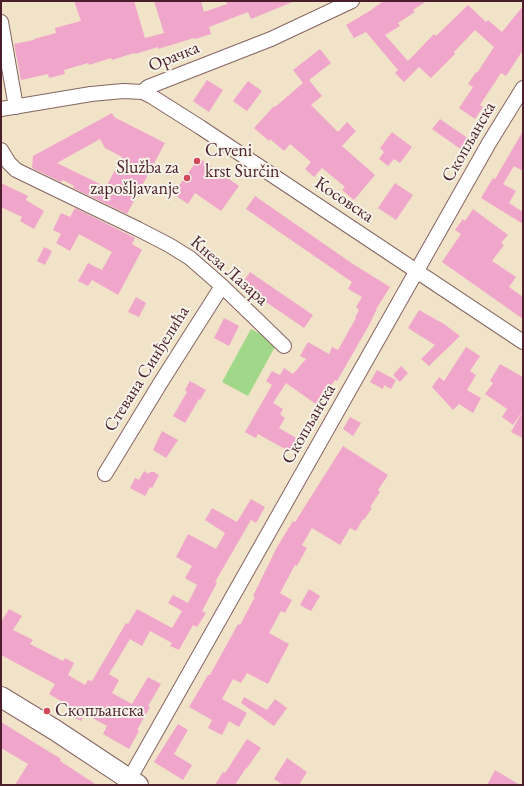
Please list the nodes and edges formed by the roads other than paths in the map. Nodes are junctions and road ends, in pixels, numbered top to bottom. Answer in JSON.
{"nodes":[{"id":1,"x":352,"y":1,"type":"edge"},
{"id":2,"x":1,"y":22,"type":"edge"},
{"id":3,"x":523,"y":88,"type":"edge"},
{"id":4,"x":143,"y":92,"type":"junction"},
{"id":5,"x":16,"y":106,"type":"junction"},
{"id":6,"x":1,"y":109,"type":"edge"},
{"id":7,"x":1,"y":150,"type":"edge"},
{"id":8,"x":417,"y":271,"type":"junction"},
{"id":9,"x":222,"y":286,"type":"junction"},
{"id":10,"x":523,"y":342,"type":"edge"},
{"id":11,"x":284,"y":346,"type":"dead end"},
{"id":12,"x":105,"y":474,"type":"dead end"},
{"id":13,"x":1,"y":697,"type":"edge"},
{"id":14,"x":131,"y":783,"type":"edge"}],
"edges":[{"from":1,"to":4,"type":"street","name":"Орачка"},
{"from":2,"to":5,"type":"street"},
{"from":3,"to":8,"type":"street","name":"Скопљанска"},
{"from":4,"to":5,"type":"street","name":"Орачка"},
{"from":4,"to":8,"type":"street","name":"Косовска"},
{"from":5,"to":6,"type":"street","name":"Орачка"},
{"from":7,"to":9,"type":"street","name":"Кнеза Лазара"},
{"from":8,"to":10,"type":"street","name":"Косовска"},
{"from":8,"to":14,"type":"street","name":"Скопљанска"},
{"from":9,"to":11,"type":"street","name":"Кнеза Лазара"},
{"from":9,"to":12,"type":"street","name":"Стевана Синђелића"},
{"from":13,"to":14,"type":"main road"}]}
